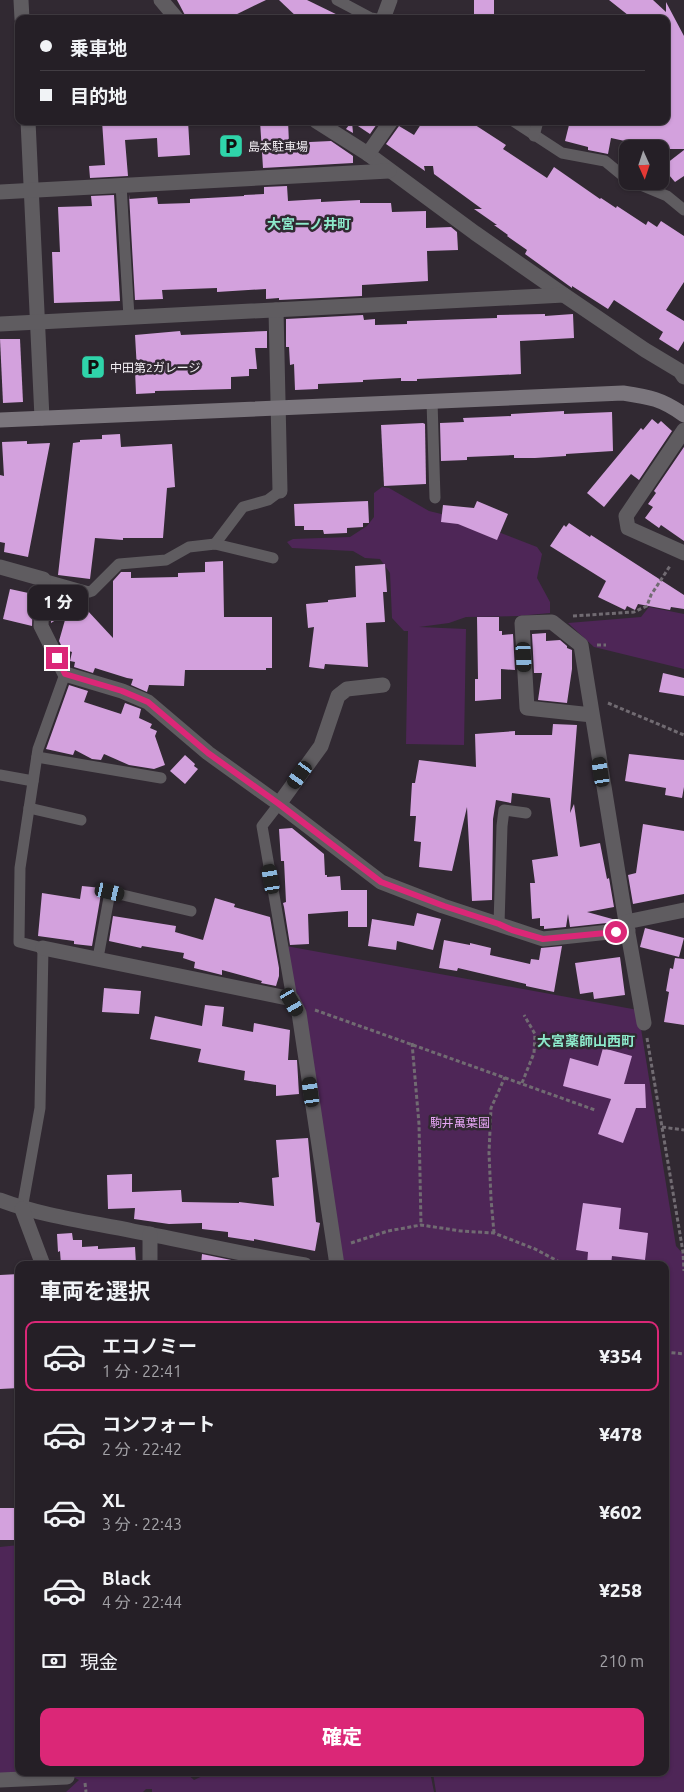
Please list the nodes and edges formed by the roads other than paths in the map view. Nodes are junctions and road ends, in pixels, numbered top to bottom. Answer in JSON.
{"nodes":[{"id":1,"x":21,"y":0,"type":"edge"},
{"id":2,"x":161,"y":0,"type":"edge"},
{"id":3,"x":337,"y":0,"type":"edge"},
{"id":4,"x":390,"y":0,"type":"edge"},
{"id":5,"x":22,"y":15,"type":"edge"},
{"id":6,"x":174,"y":15,"type":"edge"},
{"id":7,"x":365,"y":15,"type":"edge"},
{"id":8,"x":384,"y":15,"type":"edge"},
{"id":9,"x":28,"y":125,"type":"edge"},
{"id":10,"x":322,"y":125,"type":"edge"},
{"id":11,"x":388,"y":125,"type":"edge"},
{"id":12,"x":518,"y":125,"type":"edge"},
{"id":13,"x":537,"y":125,"type":"edge"},
{"id":14,"x":534,"y":136,"type":"junction"},
{"id":15,"x":368,"y":154,"type":"junction"},
{"id":16,"x":388,"y":171,"type":"junction"},
{"id":17,"x":619,"y":172,"type":"edge"},
{"id":18,"x":121,"y":185,"type":"junction"},
{"id":19,"x":32,"y":190,"type":"junction"},
{"id":20,"x":653,"y":190,"type":"edge"},
{"id":21,"x":0,"y":192,"type":"edge"},
{"id":22,"x":684,"y":210,"type":"edge"},
{"id":23,"x":564,"y":294,"type":"junction"},
{"id":24,"x":276,"y":310,"type":"junction"},
{"id":25,"x":129,"y":317,"type":"junction"},
{"id":26,"x":37,"y":322,"type":"junction"},
{"id":27,"x":0,"y":324,"type":"edge"},
{"id":28,"x":684,"y":377,"type":"edge"},
{"id":29,"x":432,"y":400,"type":"junction"},
{"id":30,"x":278,"y":408,"type":"junction"},
{"id":31,"x":684,"y":415,"type":"edge"},
{"id":32,"x":42,"y":418,"type":"junction"},
{"id":33,"x":0,"y":420,"type":"edge"},
{"id":34,"x":684,"y":430,"type":"edge"},
{"id":35,"x":280,"y":491,"type":"joint"},
{"id":36,"x":435,"y":498,"type":"dead end"},
{"id":37,"x":215,"y":544,"type":"junction"},
{"id":38,"x":682,"y":552,"type":"edge"},
{"id":39,"x":273,"y":558,"type":"dead end"},
{"id":40,"x":0,"y":568,"type":"edge"},
{"id":41,"x":43,"y":579,"type":"junction"},
{"id":42,"x":65,"y":674,"type":"junction"},
{"id":43,"x":383,"y":685,"type":"dead end"},
{"id":44,"x":592,"y":715,"type":"junction"},
{"id":45,"x":37,"y":757,"type":"junction"},
{"id":46,"x":0,"y":775,"type":"edge"},
{"id":47,"x":161,"y":778,"type":"dead end"},
{"id":48,"x":33,"y":782,"type":"junction"},
{"id":49,"x":279,"y":804,"type":"junction"},
{"id":50,"x":29,"y":808,"type":"junction"},
{"id":51,"x":526,"y":813,"type":"dead end"},
{"id":52,"x":81,"y":820,"type":"dead end"},
{"id":53,"x":684,"y":910,"type":"edge"},
{"id":54,"x":191,"y":911,"type":"dead end"},
{"id":55,"x":499,"y":924,"type":"junction"},
{"id":56,"x":627,"y":926,"type":"junction"},
{"id":57,"x":43,"y":948,"type":"junction"},
{"id":58,"x":98,"y":958,"type":"junction"},
{"id":59,"x":292,"y":1000,"type":"junction"},
{"id":60,"x":644,"y":1023,"type":"road end"},
{"id":61,"x":0,"y":1200,"type":"edge"},
{"id":62,"x":22,"y":1209,"type":"junction"},
{"id":63,"x":150,"y":1234,"type":"junction"},
{"id":64,"x":42,"y":1261,"type":"edge"},
{"id":65,"x":150,"y":1261,"type":"edge"},
{"id":66,"x":282,"y":1261,"type":"edge"},
{"id":67,"x":335,"y":1261,"type":"edge"},
{"id":68,"x":67,"y":1777,"type":"dead end"},
{"id":69,"x":0,"y":1780,"type":"edge"}],
"edges":[{"from":1,"to":5,"type":"street"},
{"from":2,"to":6,"type":"street"},
{"from":3,"to":7,"type":"lane"},
{"from":4,"to":8,"type":"street"},
{"from":9,"to":19,"type":"street"},
{"from":10,"to":15,"type":"street"},
{"from":11,"to":15,"type":"street"},
{"from":12,"to":14,"type":"lane"},
{"from":13,"to":14,"type":"lane"},
{"from":14,"to":17,"type":"lane"},
{"from":15,"to":16,"type":"street"},
{"from":16,"to":18,"type":"street"},
{"from":16,"to":23,"type":"street"},
{"from":18,"to":19,"type":"street"},
{"from":18,"to":25,"type":"lane"},
{"from":19,"to":21,"type":"street"},
{"from":19,"to":26,"type":"street"},
{"from":20,"to":22,"type":"lane"},
{"from":23,"to":24,"type":"street"},
{"from":23,"to":28,"type":"street"},
{"from":24,"to":25,"type":"street"},
{"from":24,"to":30,"type":"street"},
{"from":25,"to":26,"type":"street"},
{"from":26,"to":27,"type":"street"},
{"from":26,"to":32,"type":"street"},
{"from":29,"to":30,"type":"street"},
{"from":29,"to":31,"type":"street"},
{"from":29,"to":36,"type":"lane"},
{"from":30,"to":32,"type":"street"},
{"from":30,"to":35,"type":"street"},
{"from":32,"to":33,"type":"street"},
{"from":34,"to":38,"type":"street"},
{"from":35,"to":37,"type":"lane"},
{"from":37,"to":39,"type":"lane"},
{"from":37,"to":41,"type":"lane"},
{"from":40,"to":41,"type":"street"},
{"from":41,"to":42,"type":"street"},
{"from":42,"to":45,"type":"lane"},
{"from":42,"to":49,"type":"street"},
{"from":43,"to":49,"type":"street"},
{"from":44,"to":44,"type":"street"},
{"from":44,"to":56,"type":"street"},
{"from":45,"to":47,"type":"lane"},
{"from":45,"to":48,"type":"lane"},
{"from":46,"to":48,"type":"lane"},
{"from":48,"to":50,"type":"lane"},
{"from":49,"to":55,"type":"street"},
{"from":49,"to":59,"type":"lane"},
{"from":50,"to":52,"type":"lane"},
{"from":50,"to":57,"type":"lane"},
{"from":51,"to":55,"type":"lane"},
{"from":53,"to":56,"type":"street"},
{"from":54,"to":58,"type":"lane"},
{"from":55,"to":56,"type":"street"},
{"from":56,"to":60,"type":"street"},
{"from":57,"to":58,"type":"street"},
{"from":57,"to":62,"type":"lane"},
{"from":58,"to":59,"type":"street"},
{"from":59,"to":67,"type":"street"},
{"from":61,"to":62,"type":"street"},
{"from":62,"to":63,"type":"street"},
{"from":62,"to":64,"type":"street"},
{"from":63,"to":65,"type":"street"},
{"from":63,"to":66,"type":"street"},
{"from":68,"to":69,"type":"street"}]}
